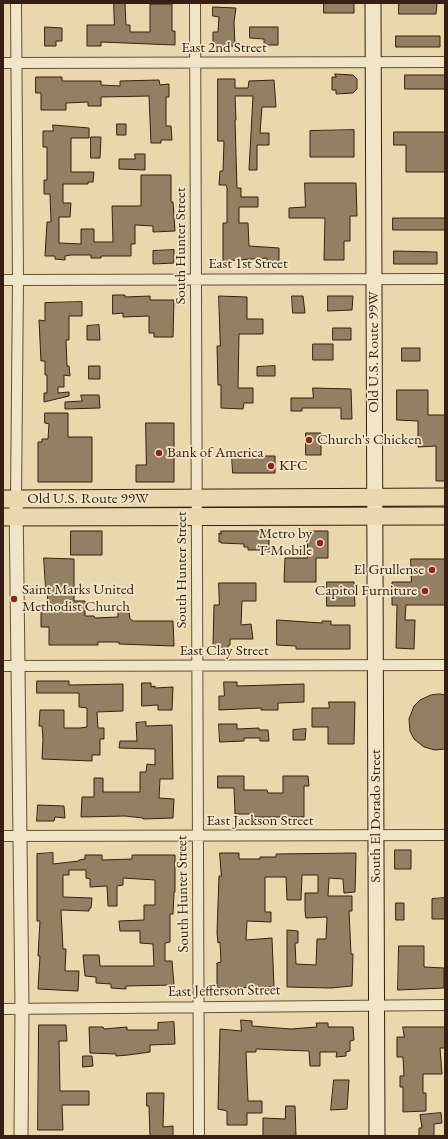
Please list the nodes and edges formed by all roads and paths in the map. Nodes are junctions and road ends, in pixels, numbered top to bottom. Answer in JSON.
{"nodes":[{"id":1,"x":16,"y":3,"type":"edge"},
{"id":2,"x":195,"y":3,"type":"edge"},
{"id":3,"x":373,"y":3,"type":"edge"},
{"id":4,"x":374,"y":62,"type":"junction"},
{"id":5,"x":445,"y":62,"type":"edge"},
{"id":6,"x":3,"y":63,"type":"edge"},
{"id":7,"x":16,"y":63,"type":"junction"},
{"id":8,"x":195,"y":63,"type":"junction"},
{"id":9,"x":374,"y":279,"type":"junction"},
{"id":10,"x":445,"y":279,"type":"edge"},
{"id":11,"x":3,"y":280,"type":"edge"},
{"id":12,"x":18,"y":280,"type":"junction"},
{"id":13,"x":196,"y":280,"type":"junction"},
{"id":14,"x":375,"y":497,"type":"junction"},
{"id":15,"x":445,"y":497,"type":"edge"},
{"id":16,"x":10,"y":499,"type":"edge"},
{"id":17,"x":196,"y":499,"type":"junction"},
{"id":18,"x":376,"y":516,"type":"junction"},
{"id":19,"x":445,"y":516,"type":"edge"},
{"id":20,"x":10,"y":517,"type":"edge"},
{"id":21,"x":197,"y":517,"type":"junction"},
{"id":22,"x":376,"y":665,"type":"junction"},
{"id":23,"x":445,"y":665,"type":"edge"},
{"id":24,"x":3,"y":666,"type":"edge"},
{"id":25,"x":18,"y":666,"type":"junction"},
{"id":26,"x":197,"y":666,"type":"junction"},
{"id":27,"x":376,"y":835,"type":"junction"},
{"id":28,"x":445,"y":835,"type":"edge"},
{"id":29,"x":3,"y":836,"type":"edge"},
{"id":30,"x":21,"y":836,"type":"junction"},
{"id":31,"x":198,"y":836,"type":"junction"},
{"id":32,"x":377,"y":1005,"type":"junction"},
{"id":33,"x":445,"y":1005,"type":"edge"},
{"id":34,"x":199,"y":1006,"type":"junction"},
{"id":35,"x":3,"y":1009,"type":"edge"},
{"id":36,"x":22,"y":1009,"type":"junction"},
{"id":37,"x":21,"y":1136,"type":"edge"},
{"id":38,"x":199,"y":1136,"type":"edge"},
{"id":39,"x":377,"y":1136,"type":"edge"}],
"edges":[{"from":1,"to":7,"type":"street"},
{"from":2,"to":8,"type":"street","name":"South Hunter Street"},
{"from":3,"to":4,"type":"main road","name":"Old U.S. Route 99W"},
{"from":4,"to":5,"type":"street","name":"East 2nd Street"},
{"from":4,"to":8,"type":"street","name":"East 2nd Street"},
{"from":4,"to":9,"type":"main road","name":"Old U.S. Route 99W"},
{"from":6,"to":7,"type":"street","name":"East 2nd Street"},
{"from":7,"to":8,"type":"street","name":"East 2nd Street"},
{"from":7,"to":12,"type":"street"},
{"from":8,"to":13,"type":"street","name":"South Hunter Street"},
{"from":9,"to":10,"type":"street","name":"East 1st Street"},
{"from":9,"to":13,"type":"street","name":"East 1st Street"},
{"from":9,"to":14,"type":"main road","name":"Old U.S. Route 99W"},
{"from":11,"to":12,"type":"street","name":"East 1st Street"},
{"from":12,"to":13,"type":"street","name":"East 1st Street"},
{"from":12,"to":16,"type":"street"},
{"from":13,"to":17,"type":"street","name":"South Hunter Street"},
{"from":14,"to":15,"type":"main road"},
{"from":14,"to":17,"type":"main road","name":"Old U.S. Route 99W"},
{"from":14,"to":18,"type":"main road","name":"South El Dorado Street"},
{"from":16,"to":17,"type":"main road","name":"Old U.S. Route 99W"},
{"from":16,"to":20,"type":"street"},
{"from":17,"to":21,"type":"street","name":"South Hunter Street"},
{"from":18,"to":19,"type":"main road","name":"Old U.S. Route 99W"},
{"from":18,"to":21,"type":"main road","name":"Old U.S. Route 99W"},
{"from":18,"to":22,"type":"main road","name":"South El Dorado Street"},
{"from":20,"to":21,"type":"main road","name":"Old U.S. Route 99W"},
{"from":20,"to":25,"type":"street"},
{"from":21,"to":26,"type":"street","name":"South Hunter Street"},
{"from":22,"to":23,"type":"street","name":"East Clay Street"},
{"from":22,"to":26,"type":"street","name":"East Clay Street"},
{"from":22,"to":27,"type":"main road","name":"South El Dorado Street"},
{"from":24,"to":25,"type":"street","name":"East Clay Street"},
{"from":25,"to":26,"type":"street","name":"East Clay Street"},
{"from":25,"to":30,"type":"street"},
{"from":26,"to":31,"type":"street","name":"South Hunter Street"},
{"from":27,"to":28,"type":"street","name":"East Jackson Street"},
{"from":27,"to":31,"type":"street","name":"East Jackson Street"},
{"from":27,"to":32,"type":"main road","name":"South El Dorado Street"},
{"from":29,"to":30,"type":"street","name":"East Jackson Street"},
{"from":30,"to":31,"type":"street","name":"East Jackson Street"},
{"from":30,"to":36,"type":"street"},
{"from":31,"to":34,"type":"street","name":"South Hunter Street"},
{"from":32,"to":33,"type":"street","name":"East Jefferson Street"},
{"from":32,"to":34,"type":"street","name":"East Jefferson Street"},
{"from":32,"to":39,"type":"main road","name":"South El Dorado Street"},
{"from":34,"to":36,"type":"street","name":"East Jefferson Street"},
{"from":34,"to":38,"type":"street","name":"South Hunter Street"},
{"from":35,"to":36,"type":"street","name":"East Jefferson Street"},
{"from":36,"to":37,"type":"street"}]}
